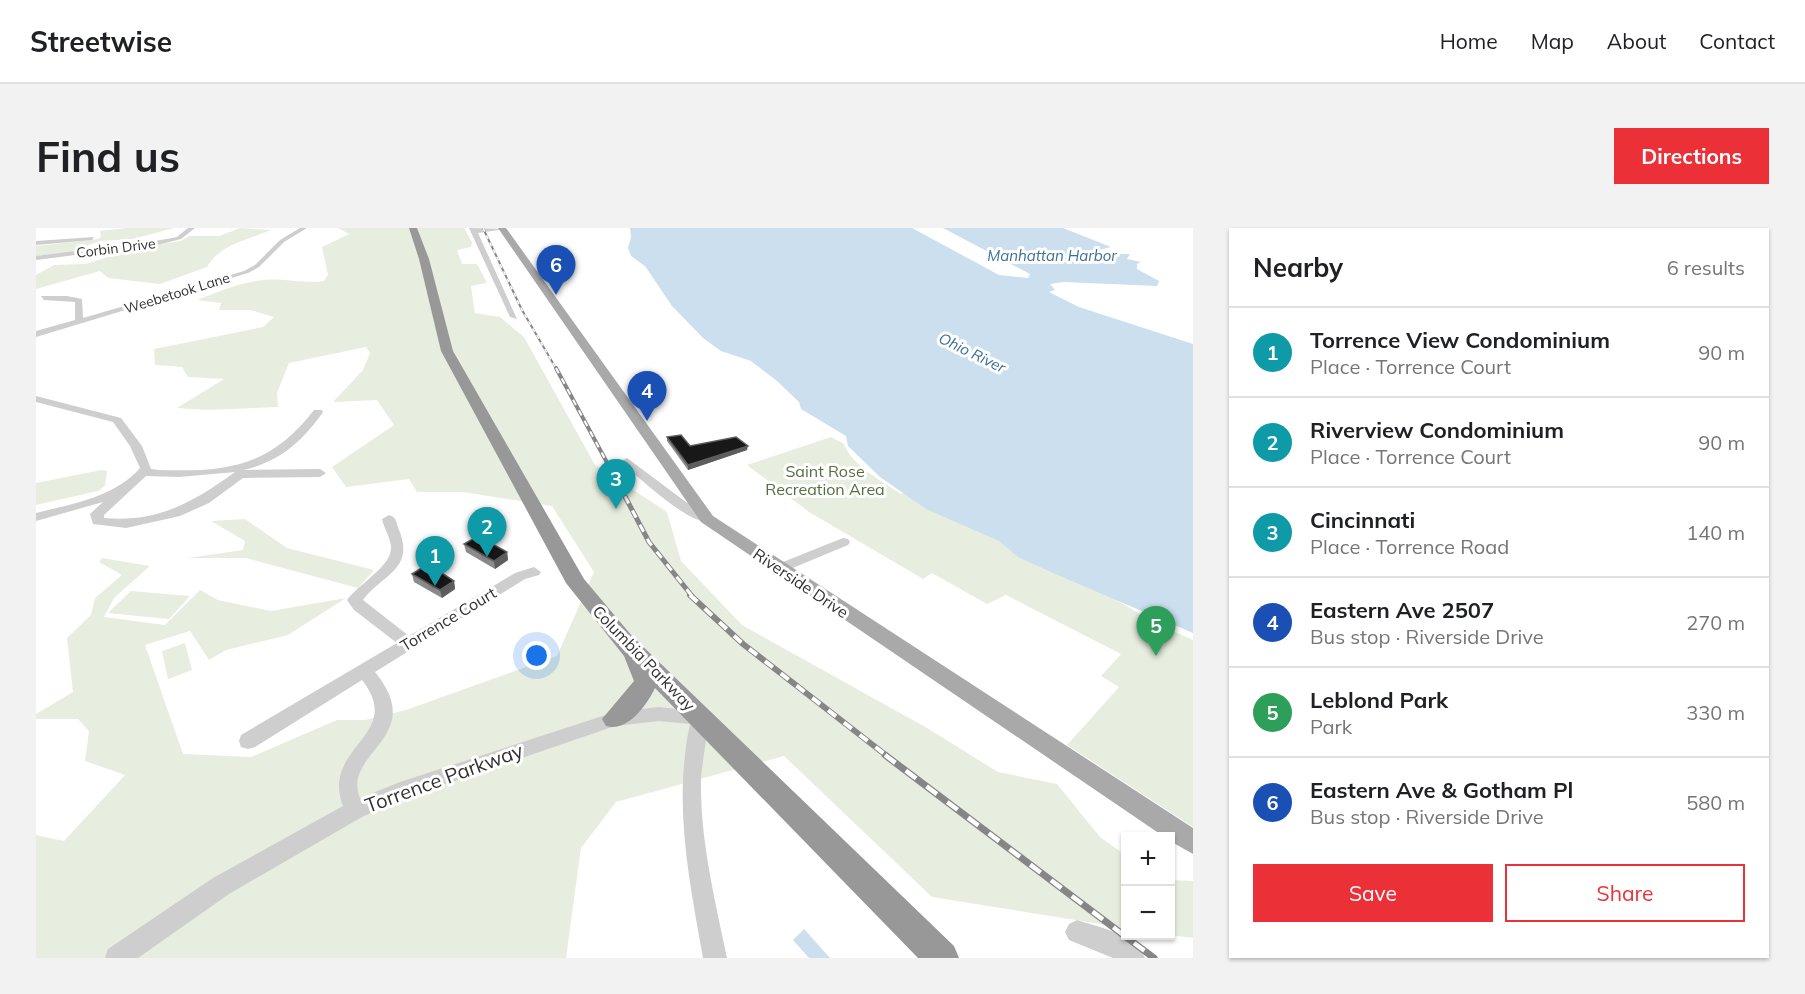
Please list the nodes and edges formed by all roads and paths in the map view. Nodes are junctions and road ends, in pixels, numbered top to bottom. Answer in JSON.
{"nodes":[{"id":1,"x":192,"y":228,"type":"edge"},
{"id":2,"x":304,"y":228,"type":"edge"},
{"id":3,"x":413,"y":228,"type":"edge"},
{"id":4,"x":503,"y":229,"type":"edge"},
{"id":5,"x":473,"y":230,"type":"edge"},
{"id":6,"x":92,"y":238,"type":"dead end"},
{"id":7,"x":36,"y":243,"type":"edge"},
{"id":8,"x":36,"y":258,"type":"edge"},
{"id":9,"x":44,"y":298,"type":"dead end"},
{"id":10,"x":514,"y":317,"type":"dead end"},
{"id":11,"x":79,"y":321,"type":"junction"},
{"id":12,"x":36,"y":334,"type":"edge"},
{"id":13,"x":36,"y":399,"type":"edge"},
{"id":14,"x":318,"y":412,"type":"dead end"},
{"id":15,"x":627,"y":462,"type":"dead end"},
{"id":16,"x":145,"y":472,"type":"junction"},
{"id":17,"x":320,"y":473,"type":"dead end"},
{"id":18,"x":129,"y":486,"type":"junction"},
{"id":19,"x":36,"y":517,"type":"edge"},
{"id":20,"x":389,"y":519,"type":"dead end"},
{"id":21,"x":707,"y":519,"type":"junction"},
{"id":22,"x":843,"y":542,"type":"dead end"},
{"id":23,"x":778,"y":569,"type":"junction"},
{"id":24,"x":534,"y":572,"type":"dead end"},
{"id":25,"x":624,"y":642,"type":"junction"},
{"id":26,"x":408,"y":643,"type":"junction"},
{"id":27,"x":363,"y":669,"type":"junction"},
{"id":28,"x":700,"y":717,"type":"junction"},
{"id":29,"x":615,"y":719,"type":"junction"},
{"id":30,"x":248,"y":741,"type":"dead end"},
{"id":31,"x":355,"y":810,"type":"junction"},
{"id":32,"x":1193,"y":842,"type":"edge"},
{"id":33,"x":1077,"y":932,"type":"dead end"},
{"id":34,"x":117,"y":958,"type":"edge"},
{"id":35,"x":715,"y":958,"type":"edge"},
{"id":36,"x":942,"y":958,"type":"edge"},
{"id":37,"x":1133,"y":958,"type":"edge"}],
"edges":[{"from":1,"to":8,"type":"street","name":"Corbin Drive"},
{"from":2,"to":11,"type":"street","name":"Weebetook Lane"},
{"from":3,"to":25,"type":"highway","name":"Columbia Parkway"},
{"from":4,"to":5,"type":"street"},
{"from":4,"to":21,"type":"main road","name":"Riverside Drive"},
{"from":5,"to":10,"type":"street"},
{"from":6,"to":7,"type":"street"},
{"from":9,"to":11,"type":"street"},
{"from":11,"to":12,"type":"street","name":"Weebetook Lane"},
{"from":13,"to":16,"type":"street"},
{"from":14,"to":16,"type":"street"},
{"from":15,"to":21,"type":"street"},
{"from":16,"to":18,"type":"street"},
{"from":17,"to":18,"type":"street"},
{"from":18,"to":19,"type":"street"},
{"from":20,"to":26,"type":"street"},
{"from":21,"to":23,"type":"main road","name":"Riverside Drive"},
{"from":22,"to":23,"type":"street"},
{"from":23,"to":32,"type":"main road","name":"Riverside Drive"},
{"from":24,"to":26,"type":"street","name":"Torrence Court"},
{"from":25,"to":28,"type":"highway","name":"Columbia Parkway"},
{"from":25,"to":29,"type":"highway"},
{"from":26,"to":27,"type":"street","name":"Torrence Court"},
{"from":27,"to":30,"type":"street","name":"Torrence Court"},
{"from":27,"to":31,"type":"street"},
{"from":28,"to":29,"type":"street","name":"Torrence Parkway"},
{"from":28,"to":35,"type":"street"},
{"from":28,"to":36,"type":"highway","name":"Columbia Parkway"},
{"from":29,"to":31,"type":"street","name":"Torrence Parkway"},
{"from":31,"to":34,"type":"street","name":"Torrence Parkway"},
{"from":33,"to":37,"type":"street"}]}
